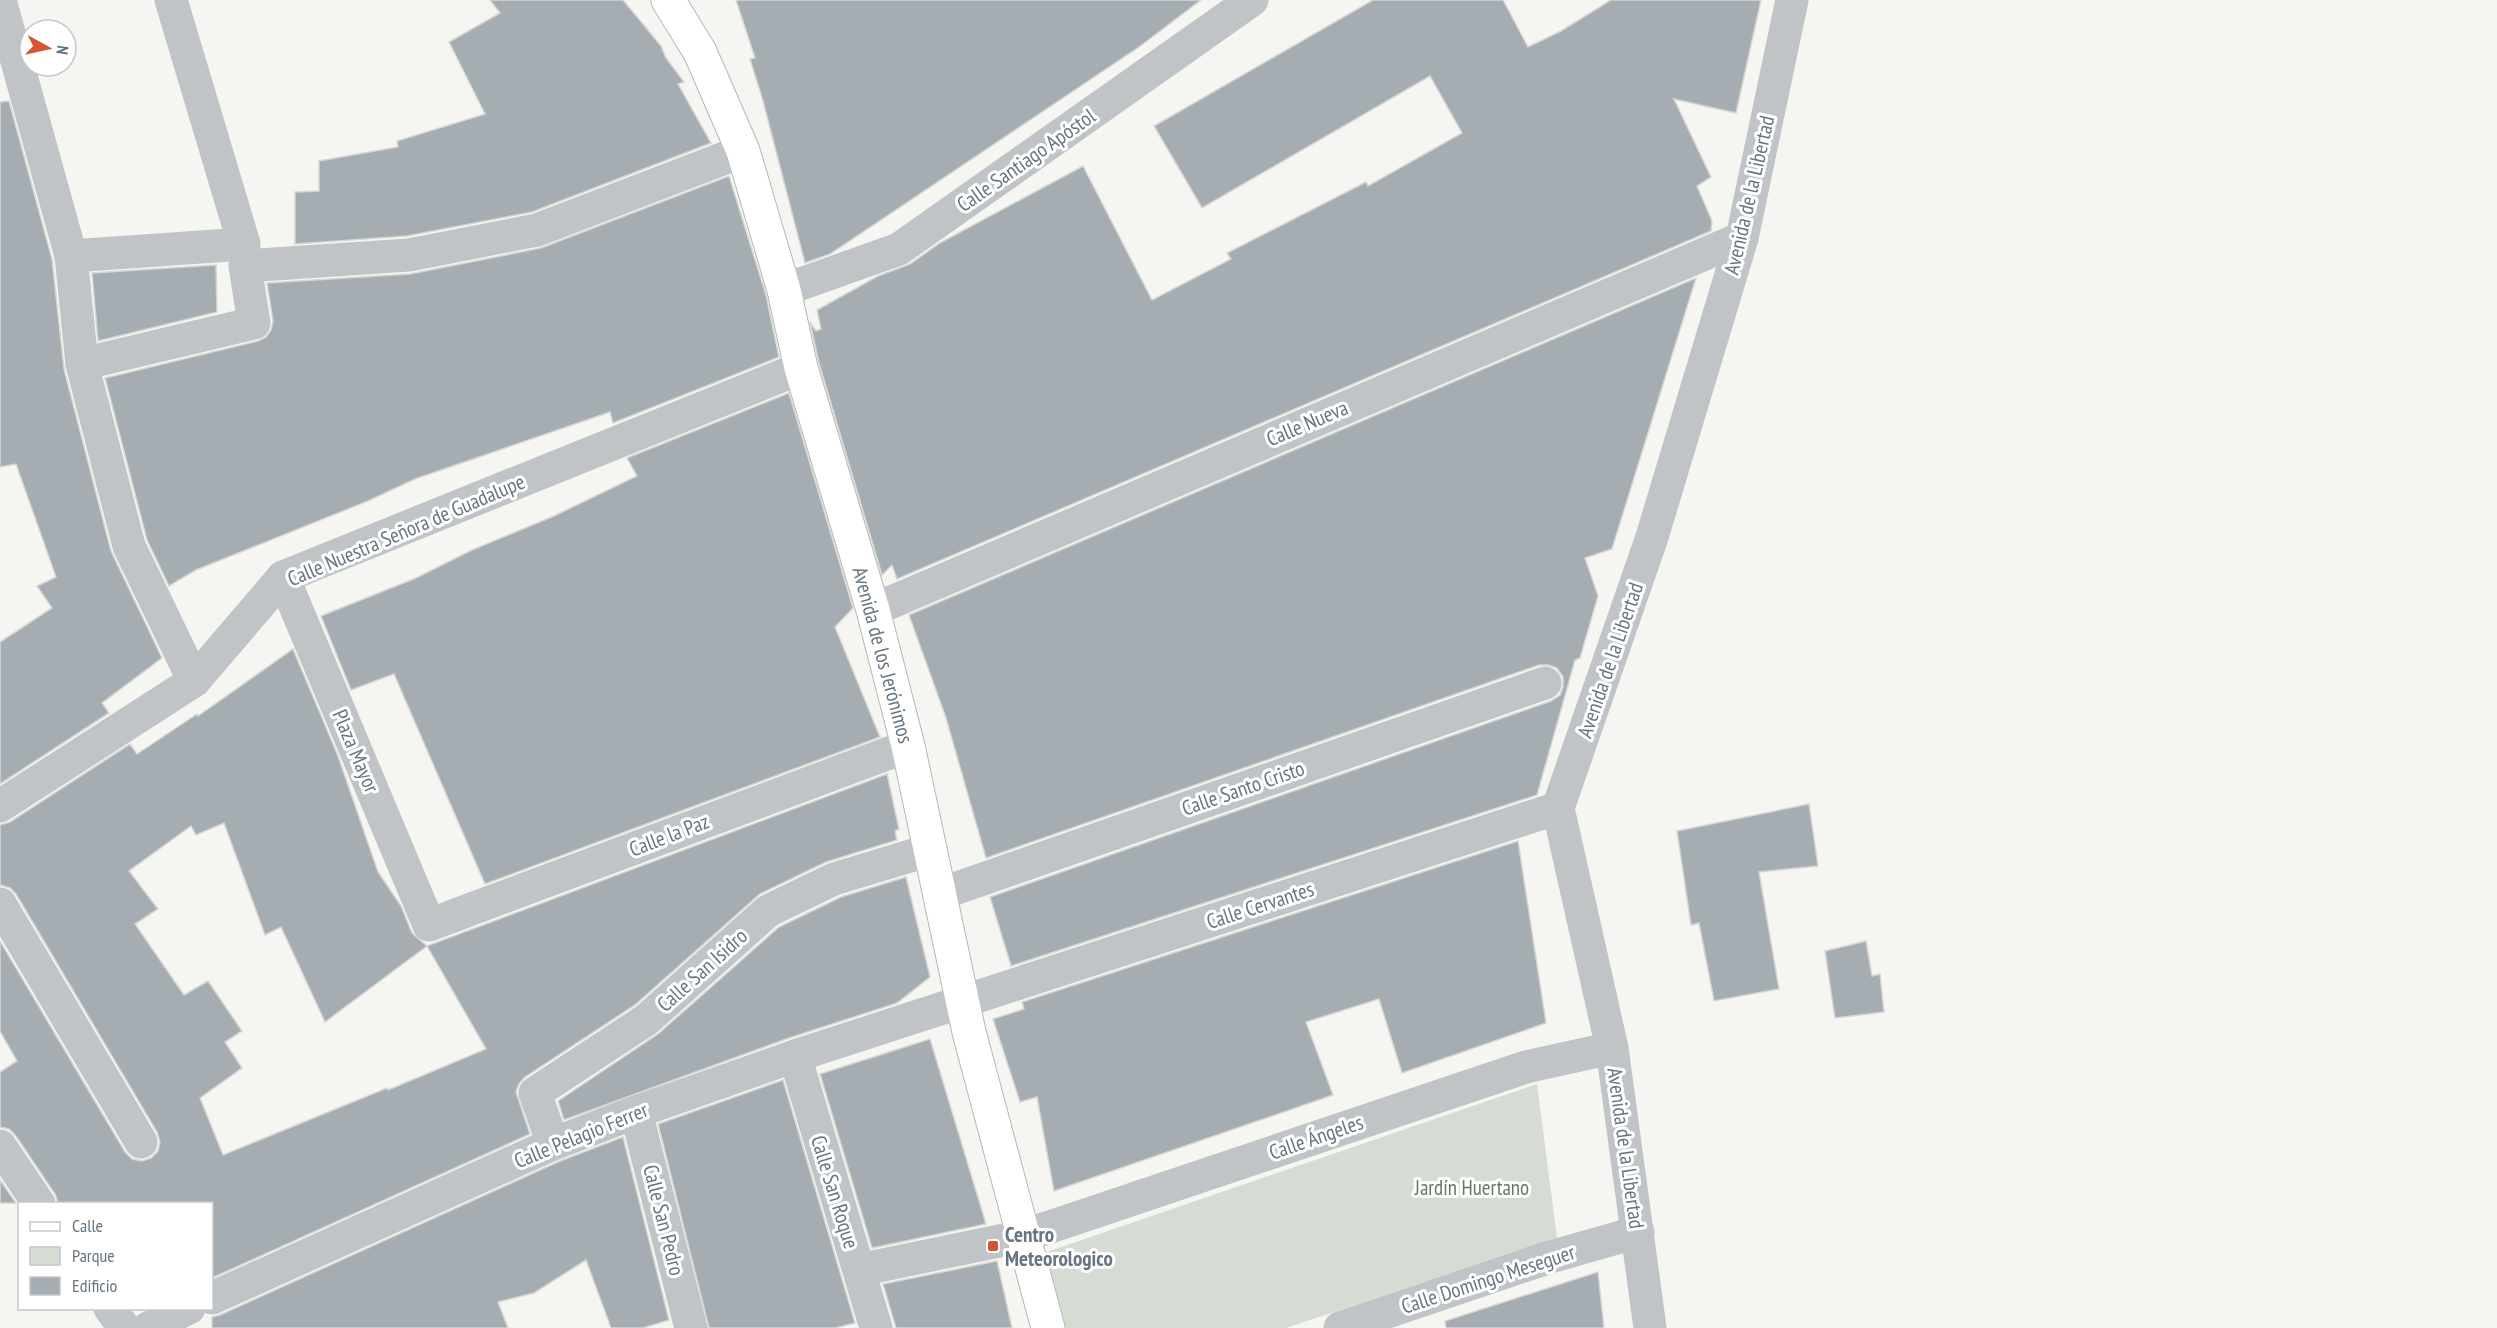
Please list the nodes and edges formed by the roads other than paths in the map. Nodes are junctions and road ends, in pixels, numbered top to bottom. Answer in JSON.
{"nodes":[{"id":1,"x":0,"y":0,"type":"edge"},
{"id":2,"x":171,"y":0,"type":"edge"},
{"id":3,"x":668,"y":0,"type":"edge"},
{"id":4,"x":1252,"y":0,"type":"edge"},
{"id":5,"x":1792,"y":0,"type":"edge"},
{"id":6,"x":743,"y":151,"type":"junction"},
{"id":7,"x":1742,"y":238,"type":"junction"},
{"id":8,"x":244,"y":255,"type":"junction"},
{"id":9,"x":71,"y":256,"type":"junction"},
{"id":10,"x":784,"y":290,"type":"junction"},
{"id":11,"x":82,"y":364,"type":"junction"},
{"id":12,"x":801,"y":368,"type":"junction"},
{"id":13,"x":283,"y":577,"type":"junction"},
{"id":14,"x":873,"y":610,"type":"junction"},
{"id":15,"x":194,"y":681,"type":"junction"},
{"id":16,"x":1545,"y":683,"type":"dead end"},
{"id":17,"x":908,"y":746,"type":"junction"},
{"id":18,"x":0,"y":806,"type":"edge"},
{"id":19,"x":1558,"y":808,"type":"junction"},
{"id":20,"x":930,"y":850,"type":"junction"},
{"id":21,"x":940,"y":894,"type":"junction"},
{"id":22,"x":0,"y":904,"type":"edge"},
{"id":23,"x":429,"y":925,"type":"joint"},
{"id":24,"x":963,"y":1002,"type":"junction"},
{"id":25,"x":1612,"y":1048,"type":"junction"},
{"id":26,"x":795,"y":1056,"type":"junction"},
{"id":27,"x":636,"y":1112,"type":"junction"},
{"id":28,"x":141,"y":1142,"type":"dead end"},
{"id":29,"x":553,"y":1144,"type":"junction"},
{"id":30,"x":0,"y":1146,"type":"edge"},
{"id":31,"x":38,"y":1202,"type":"edge"},
{"id":32,"x":1638,"y":1232,"type":"junction"},
{"id":33,"x":1023,"y":1236,"type":"junction"},
{"id":34,"x":859,"y":1270,"type":"junction"},
{"id":35,"x":213,"y":1298,"type":"edge"},
{"id":36,"x":111,"y":1310,"type":"edge"},
{"id":37,"x":185,"y":1310,"type":"edge"},
{"id":38,"x":124,"y":1328,"type":"edge"},
{"id":39,"x":148,"y":1328,"type":"edge"},
{"id":40,"x":691,"y":1328,"type":"edge"},
{"id":41,"x":876,"y":1328,"type":"edge"},
{"id":42,"x":1048,"y":1328,"type":"edge"},
{"id":43,"x":1340,"y":1328,"type":"edge"},
{"id":44,"x":1650,"y":1328,"type":"edge"}],
"edges":[{"from":1,"to":9,"type":"street"},
{"from":2,"to":8,"type":"street"},
{"from":3,"to":6,"type":"main road","name":"Avenida de los Jerónimos"},
{"from":4,"to":10,"type":"street","name":"Calle Santiago Apóstol"},
{"from":5,"to":7,"type":"street","name":"Avenida de la Libertad"},
{"from":6,"to":8,"type":"street"},
{"from":6,"to":10,"type":"main road","name":"Avenida de los Jerónimos"},
{"from":7,"to":14,"type":"street","name":"Calle Nueva"},
{"from":7,"to":19,"type":"street","name":"Avenida de la Libertad"},
{"from":8,"to":9,"type":"street"},
{"from":8,"to":11,"type":"street"},
{"from":9,"to":11,"type":"street"},
{"from":10,"to":12,"type":"main road","name":"Avenida de los Jerónimos"},
{"from":11,"to":15,"type":"street"},
{"from":12,"to":13,"type":"street","name":"Calle Nuestra Señora de Guadalupe"},
{"from":12,"to":14,"type":"main road","name":"Avenida de los Jerónimos"},
{"from":13,"to":15,"type":"street","name":"Calle Nuestra Señora de Guadalupe"},
{"from":13,"to":23,"type":"street","name":"Plaza Mayor"},
{"from":14,"to":17,"type":"main road","name":"Avenida de los Jerónimos"},
{"from":15,"to":18,"type":"street","name":"Calle Nuestra Señora de Guadalupe"},
{"from":16,"to":21,"type":"street","name":"Calle Santo Cristo"},
{"from":17,"to":20,"type":"main road","name":"Avenida de los Jerónimos"},
{"from":17,"to":23,"type":"street","name":"Calle la Paz"},
{"from":19,"to":24,"type":"street","name":"Calle Cervantes"},
{"from":19,"to":25,"type":"street","name":"Avenida de la Libertad"},
{"from":20,"to":21,"type":"main road","name":"Avenida de los Jerónimos"},
{"from":20,"to":29,"type":"street","name":"Calle San Isidro"},
{"from":21,"to":24,"type":"main road","name":"Avenida de los Jerónimos"},
{"from":22,"to":28,"type":"street"},
{"from":24,"to":26,"type":"street","name":"Calle Pelagio Ferrer"},
{"from":24,"to":33,"type":"main road","name":"Avenida de los Jerónimos"},
{"from":25,"to":32,"type":"street","name":"Avenida de la Libertad"},
{"from":25,"to":33,"type":"street","name":"Calle Ángeles"},
{"from":26,"to":27,"type":"street","name":"Calle Pelagio Ferrer"},
{"from":26,"to":34,"type":"street","name":"Calle San Roque"},
{"from":27,"to":29,"type":"street","name":"Calle Pelagio Ferrer"},
{"from":27,"to":40,"type":"street","name":"Calle San Pedro"},
{"from":29,"to":35,"type":"street","name":"Calle Pelagio Ferrer"},
{"from":30,"to":31,"type":"street"},
{"from":32,"to":43,"type":"street","name":"Calle Domingo Meseguer"},
{"from":32,"to":44,"type":"street","name":"Avenida de la Libertad"},
{"from":33,"to":34,"type":"street","name":"Calle Ángeles"},
{"from":33,"to":42,"type":"main road","name":"Avenida de los Jerónimos"},
{"from":34,"to":41,"type":"street","name":"Calle San Roque"},
{"from":36,"to":38,"type":"street"},
{"from":37,"to":39,"type":"street"}]}
